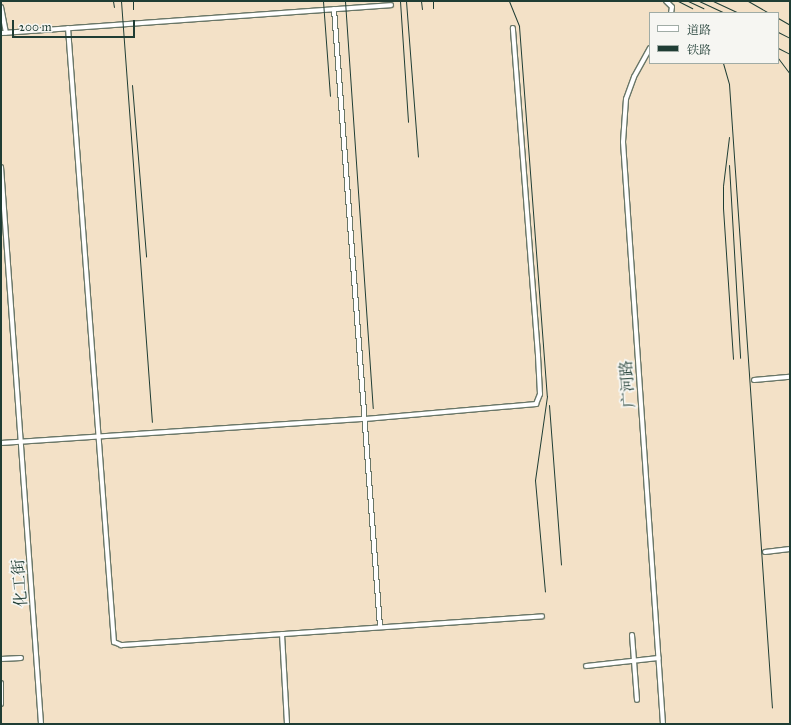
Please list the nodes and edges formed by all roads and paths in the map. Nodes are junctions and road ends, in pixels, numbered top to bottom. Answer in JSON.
{"nodes":[{"id":1,"x":666,"y":1,"type":"edge"},
{"id":2,"x":391,"y":5,"type":"dead end"},
{"id":3,"x":1,"y":7,"type":"edge"},
{"id":4,"x":334,"y":9,"type":"junction"},
{"id":5,"x":672,"y":12,"type":"edge"},
{"id":6,"x":68,"y":28,"type":"junction"},
{"id":7,"x":513,"y":28,"type":"dead end"},
{"id":8,"x":1,"y":33,"type":"edge"},
{"id":9,"x":6,"y":33,"type":"junction"},
{"id":10,"x":649,"y":50,"type":"edge"},
{"id":11,"x":1,"y":167,"type":"edge"},
{"id":12,"x":790,"y":378,"type":"edge"},
{"id":13,"x":754,"y":380,"type":"dead end"},
{"id":14,"x":364,"y":419,"type":"junction"},
{"id":15,"x":97,"y":435,"type":"junction"},
{"id":16,"x":22,"y":441,"type":"junction"},
{"id":17,"x":1,"y":443,"type":"edge"},
{"id":18,"x":790,"y":549,"type":"edge"},
{"id":19,"x":765,"y":552,"type":"dead end"},
{"id":20,"x":542,"y":616,"type":"dead end"},
{"id":21,"x":380,"y":627,"type":"junction"},
{"id":22,"x":282,"y":634,"type":"junction"},
{"id":23,"x":632,"y":635,"type":"dead end"},
{"id":24,"x":21,"y":658,"type":"dead end"},
{"id":25,"x":659,"y":658,"type":"junction"},
{"id":26,"x":1,"y":659,"type":"edge"},
{"id":27,"x":634,"y":661,"type":"junction"},
{"id":28,"x":586,"y":666,"type":"dead end"},
{"id":29,"x":1,"y":683,"type":"edge"},
{"id":30,"x":637,"y":700,"type":"dead end"},
{"id":31,"x":1,"y":704,"type":"edge"},
{"id":32,"x":42,"y":724,"type":"edge"},
{"id":33,"x":287,"y":724,"type":"edge"},
{"id":34,"x":663,"y":724,"type":"edge"}],
"edges":[{"from":1,"to":5,"type":"street"},
{"from":2,"to":4,"type":"street"},
{"from":3,"to":9,"type":"street"},
{"from":4,"to":6,"type":"street"},
{"from":4,"to":14,"type":"street"},
{"from":6,"to":9,"type":"street"},
{"from":6,"to":15,"type":"street"},
{"from":7,"to":14,"type":"street"},
{"from":8,"to":9,"type":"street"},
{"from":10,"to":25,"type":"street","name":"广河路"},
{"from":11,"to":16,"type":"street","name":"化工街"},
{"from":12,"to":13,"type":"street"},
{"from":14,"to":15,"type":"street"},
{"from":14,"to":21,"type":"street"},
{"from":15,"to":16,"type":"street"},
{"from":15,"to":22,"type":"street"},
{"from":16,"to":17,"type":"street"},
{"from":16,"to":32,"type":"street","name":"化工街"},
{"from":18,"to":19,"type":"street"},
{"from":20,"to":21,"type":"street"},
{"from":21,"to":22,"type":"street"},
{"from":22,"to":33,"type":"street"},
{"from":23,"to":27,"type":"street"},
{"from":24,"to":26,"type":"street"},
{"from":25,"to":27,"type":"street"},
{"from":25,"to":34,"type":"street","name":"广河路"},
{"from":27,"to":28,"type":"street"},
{"from":27,"to":30,"type":"street"},
{"from":29,"to":31,"type":"street"}]}
